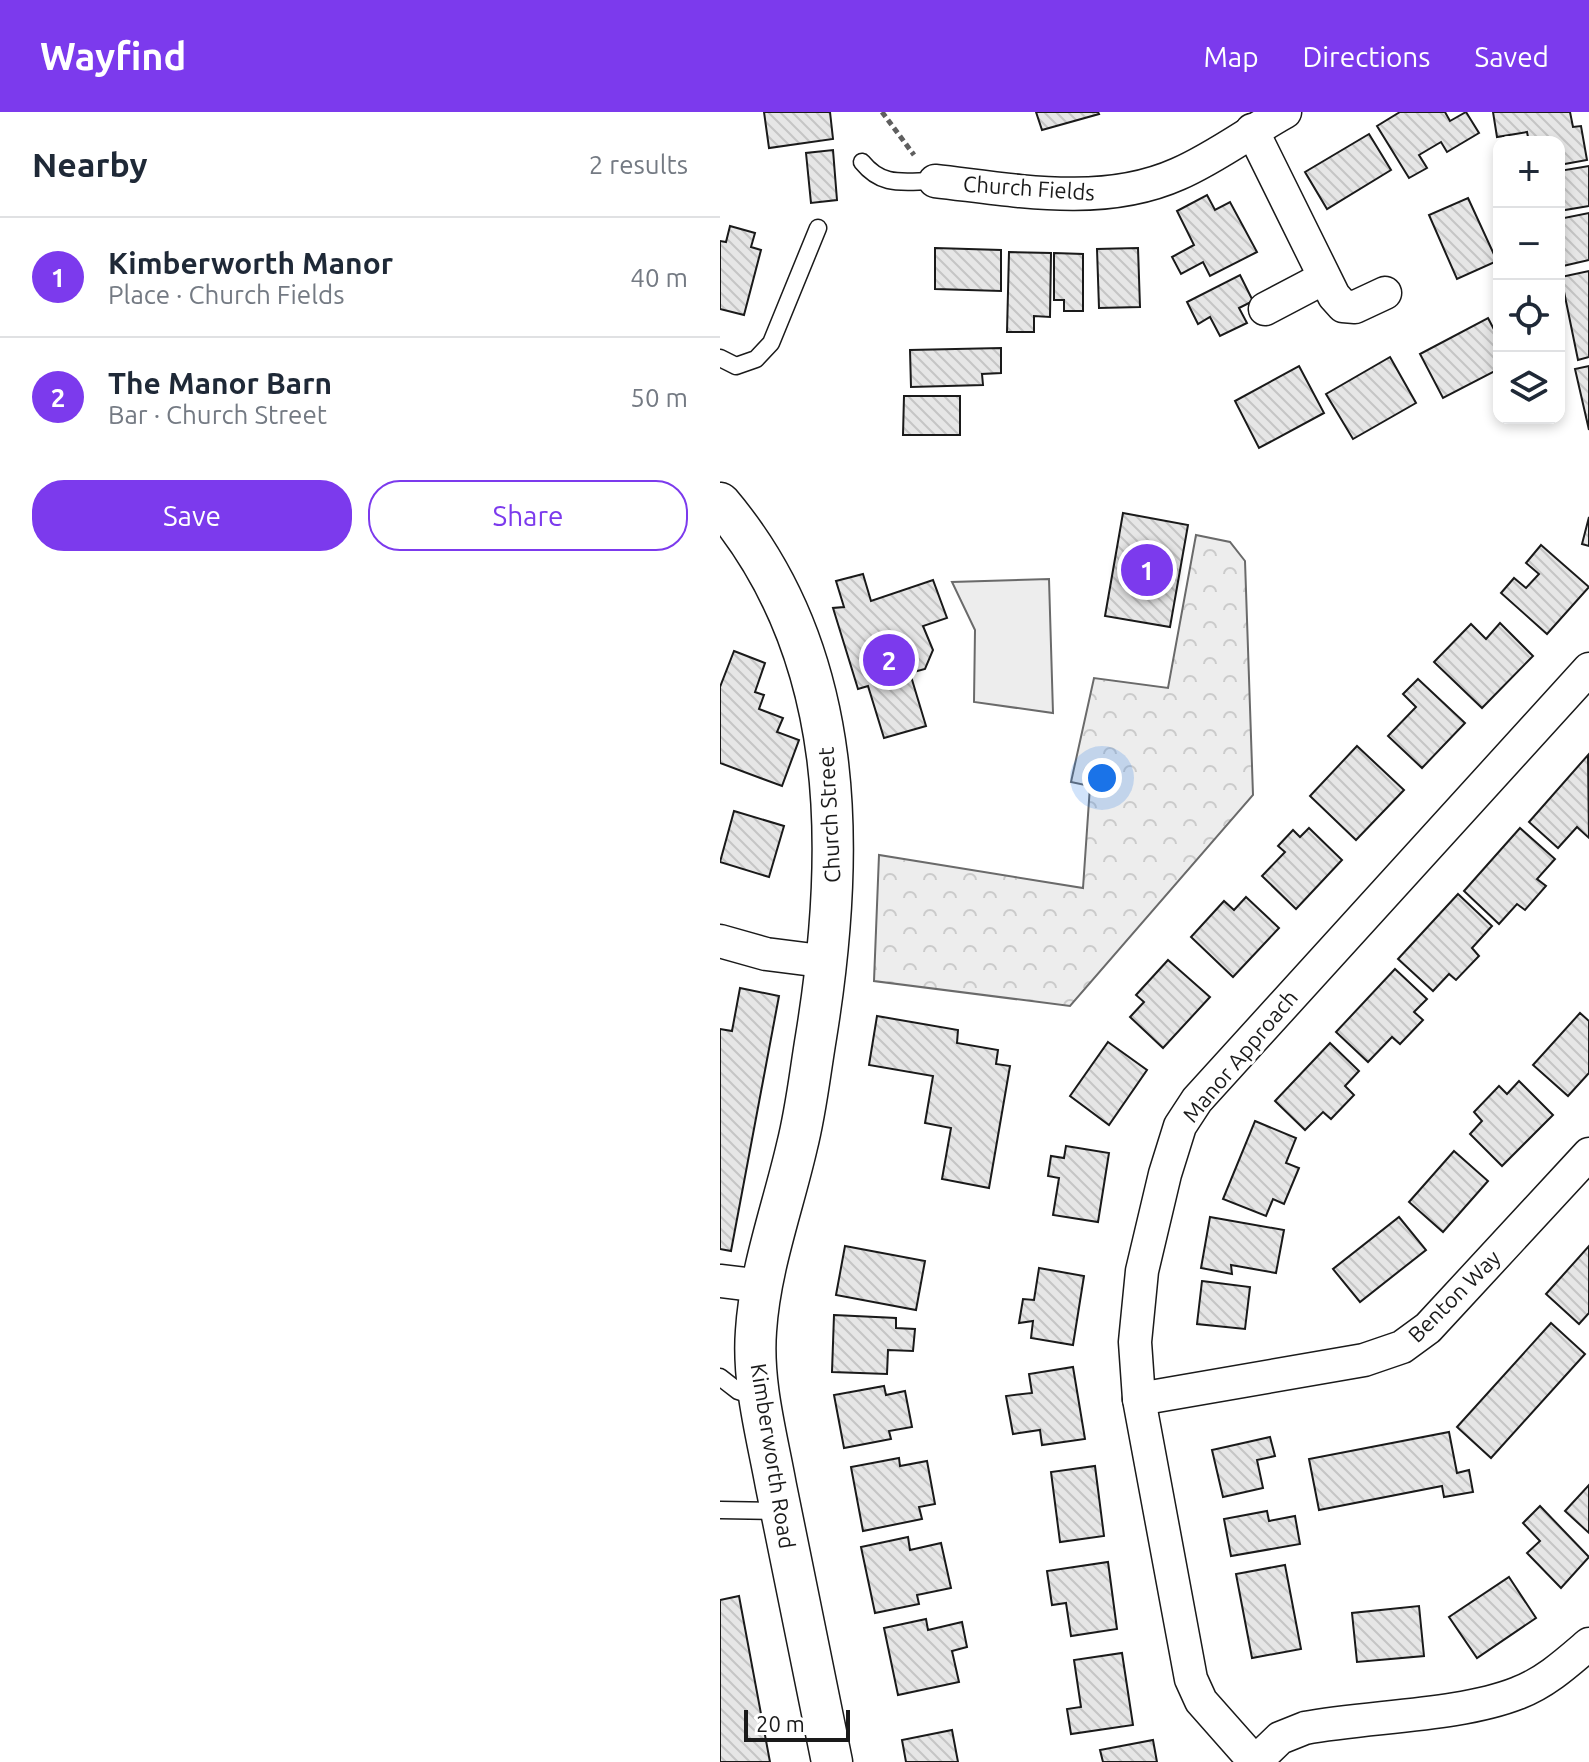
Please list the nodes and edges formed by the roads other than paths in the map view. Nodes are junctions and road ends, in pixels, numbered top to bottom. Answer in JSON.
{"nodes":[{"id":1,"x":1285,"y":112,"type":"edge"},
{"id":2,"x":1252,"y":130,"type":"junction"},
{"id":3,"x":862,"y":162,"type":"dead end"},
{"id":4,"x":935,"y":181,"type":"joint"},
{"id":5,"x":818,"y":228,"type":"dead end"},
{"id":6,"x":1324,"y":278,"type":"junction"},
{"id":7,"x":1385,"y":293,"type":"dead end"},
{"id":8,"x":1265,"y":309,"type":"dead end"},
{"id":9,"x":720,"y":358,"type":"edge"},
{"id":10,"x":720,"y":503,"type":"edge"},
{"id":11,"x":1589,"y":669,"type":"edge"},
{"id":12,"x":720,"y":941,"type":"edge"},
{"id":13,"x":829,"y":962,"type":"junction"},
{"id":14,"x":1589,"y":1154,"type":"edge"},
{"id":15,"x":720,"y":1281,"type":"edge"},
{"id":16,"x":762,"y":1286,"type":"junction"},
{"id":17,"x":720,"y":1377,"type":"edge"},
{"id":18,"x":760,"y":1399,"type":"junction"},
{"id":19,"x":1139,"y":1399,"type":"junction"},
{"id":20,"x":720,"y":1510,"type":"edge"},
{"id":21,"x":781,"y":1511,"type":"junction"},
{"id":22,"x":1589,"y":1644,"type":"edge"},
{"id":23,"x":832,"y":1762,"type":"edge"},
{"id":24,"x":1255,"y":1762,"type":"edge"}],
"edges":[{"from":1,"to":2,"type":"street","name":"Church Fields"},
{"from":2,"to":4,"type":"street","name":"Church Fields"},
{"from":2,"to":6,"type":"street"},
{"from":3,"to":4,"type":"lane"},
{"from":5,"to":9,"type":"lane"},
{"from":6,"to":7,"type":"street"},
{"from":6,"to":8,"type":"street"},
{"from":10,"to":13,"type":"street","name":"Church Street"},
{"from":11,"to":19,"type":"street","name":"Manor Approach"},
{"from":12,"to":13,"type":"street"},
{"from":13,"to":16,"type":"street","name":"Kimberworth Road"},
{"from":14,"to":19,"type":"street","name":"Benton Way"},
{"from":15,"to":16,"type":"street"},
{"from":16,"to":18,"type":"street","name":"Kimberworth Road"},
{"from":17,"to":18,"type":"lane"},
{"from":18,"to":21,"type":"street","name":"Kimberworth Road"},
{"from":19,"to":24,"type":"street","name":"Manor Approach"},
{"from":20,"to":21,"type":"lane"},
{"from":21,"to":23,"type":"street","name":"Kimberworth Road"},
{"from":22,"to":24,"type":"street"}]}
